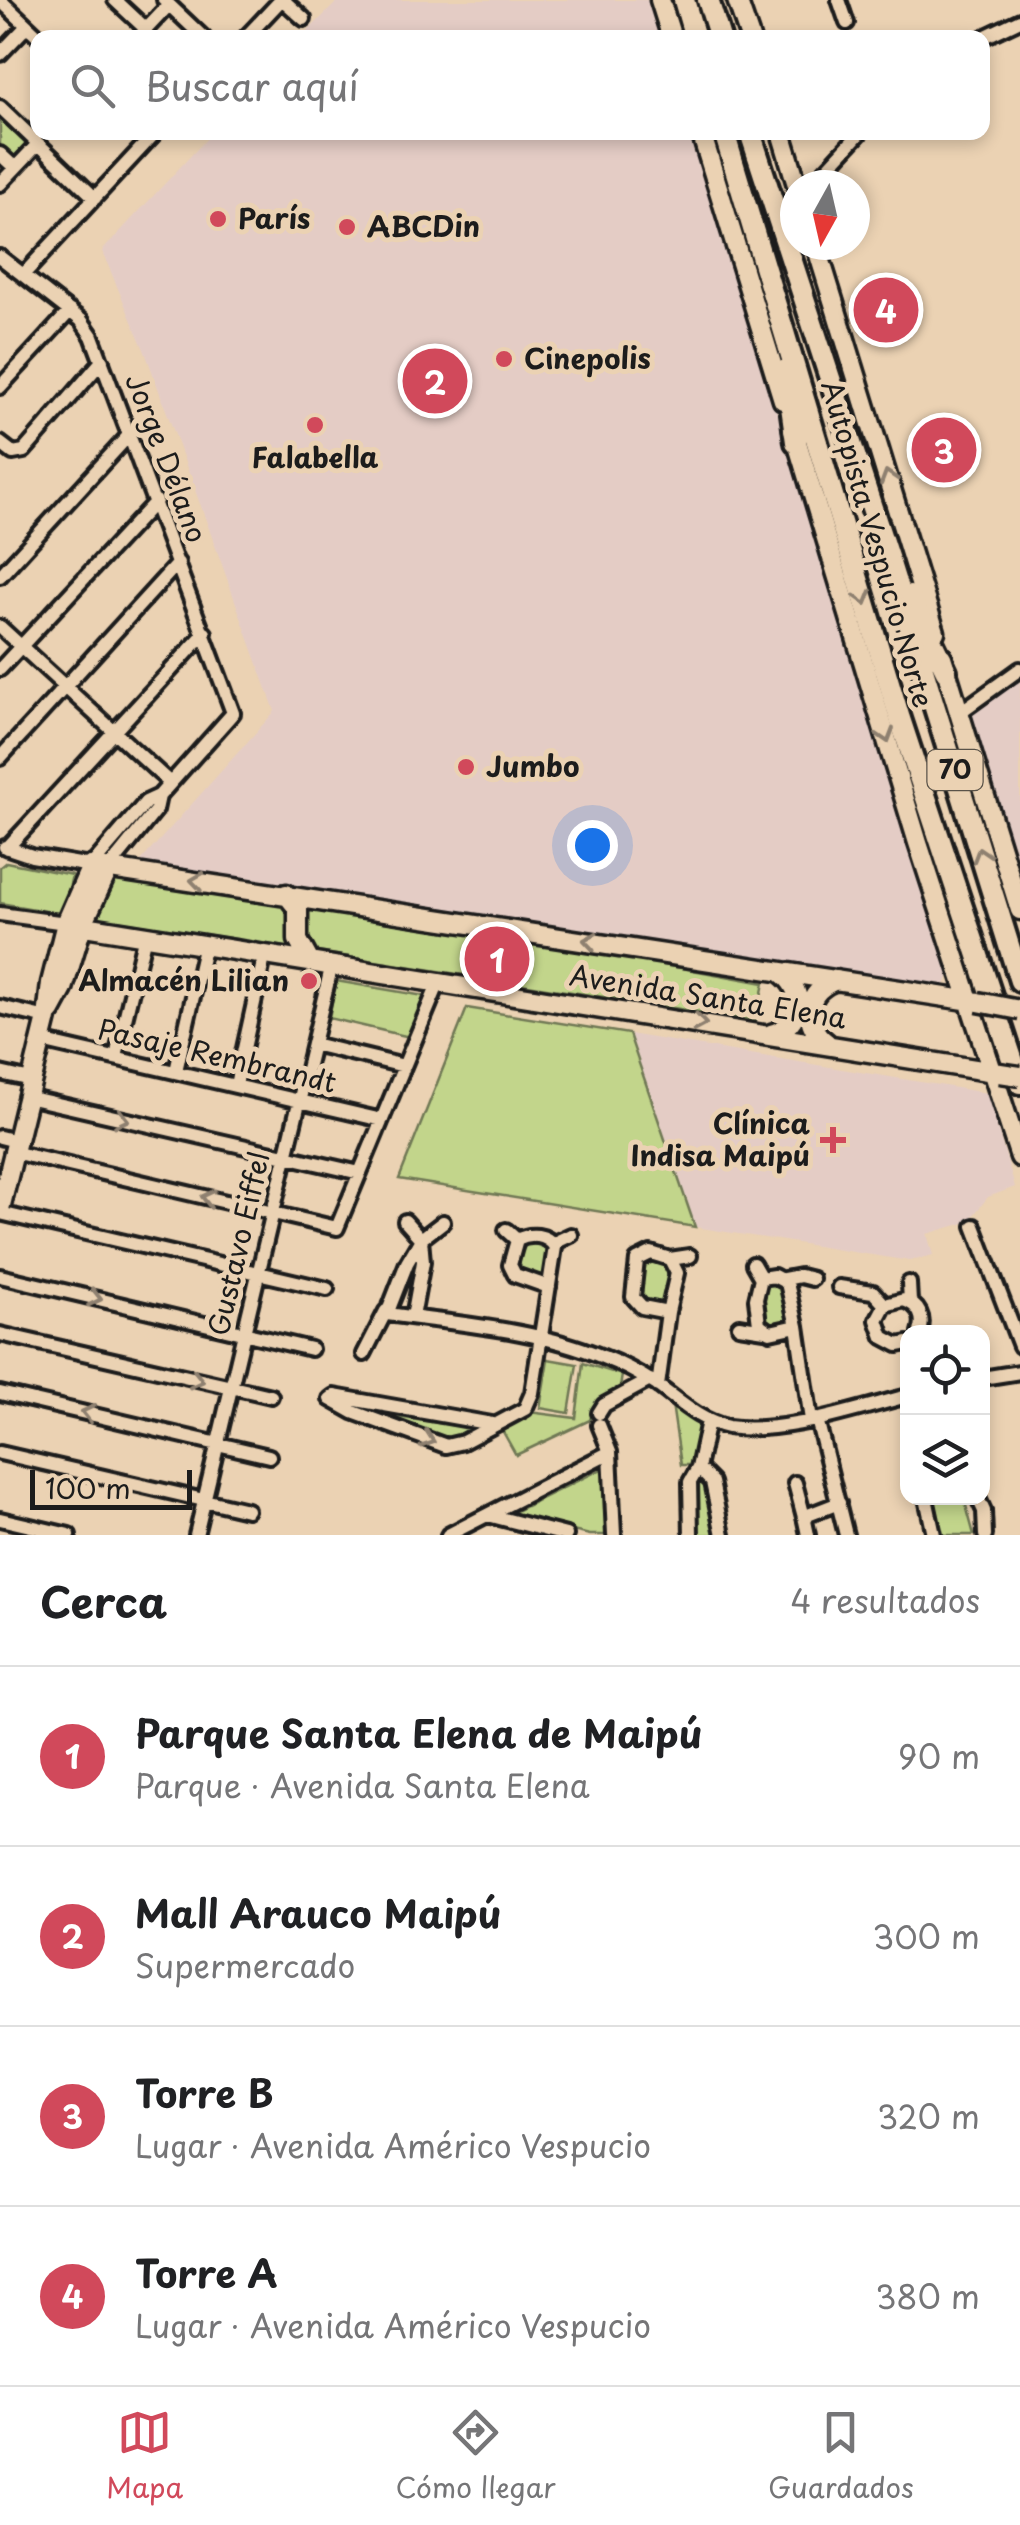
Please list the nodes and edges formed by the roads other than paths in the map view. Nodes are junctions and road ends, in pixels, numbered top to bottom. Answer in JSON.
{"nodes":[{"id":1,"x":0,"y":0,"type":"edge"},
{"id":2,"x":114,"y":0,"type":"edge"},
{"id":3,"x":282,"y":0,"type":"edge"},
{"id":4,"x":660,"y":0,"type":"edge"},
{"id":5,"x":684,"y":0,"type":"edge"},
{"id":6,"x":708,"y":0,"type":"edge"},
{"id":7,"x":721,"y":0,"type":"edge"},
{"id":8,"x":737,"y":0,"type":"edge"},
{"id":9,"x":839,"y":0,"type":"edge"},
{"id":10,"x":167,"y":2,"type":"edge"},
{"id":11,"x":304,"y":19,"type":"dead end"},
{"id":12,"x":1020,"y":20,"type":"edge"},
{"id":13,"x":847,"y":23,"type":"dead end"},
{"id":14,"x":27,"y":26,"type":"junction"},
{"id":15,"x":31,"y":30,"type":"edge"},
{"id":16,"x":139,"y":30,"type":"edge"},
{"id":17,"x":144,"y":30,"type":"edge"},
{"id":18,"x":196,"y":30,"type":"edge"},
{"id":19,"x":254,"y":30,"type":"edge"},
{"id":20,"x":669,"y":30,"type":"edge"},
{"id":21,"x":693,"y":30,"type":"edge"},
{"id":22,"x":717,"y":30,"type":"edge"},
{"id":23,"x":727,"y":30,"type":"edge"},
{"id":24,"x":747,"y":30,"type":"edge"},
{"id":25,"x":990,"y":34,"type":"edge"},
{"id":26,"x":0,"y":54,"type":"edge"},
{"id":27,"x":0,"y":107,"type":"edge"},
{"id":28,"x":30,"y":136,"type":"edge"},
{"id":29,"x":34,"y":140,"type":"edge"},
{"id":30,"x":145,"y":140,"type":"edge"},
{"id":31,"x":704,"y":140,"type":"edge"},
{"id":32,"x":726,"y":140,"type":"edge"},
{"id":33,"x":753,"y":140,"type":"edge"},
{"id":34,"x":783,"y":140,"type":"edge"},
{"id":35,"x":854,"y":140,"type":"edge"},
{"id":36,"x":38,"y":144,"type":"junction"},
{"id":37,"x":0,"y":154,"type":"edge"},
{"id":38,"x":15,"y":168,"type":"junction"},
{"id":39,"x":792,"y":170,"type":"edge"},
{"id":40,"x":826,"y":170,"type":"edge"},
{"id":41,"x":0,"y":184,"type":"edge"},
{"id":42,"x":96,"y":198,"type":"junction"},
{"id":43,"x":0,"y":257,"type":"edge"},
{"id":44,"x":821,"y":260,"type":"edge"},
{"id":45,"x":23,"y":275,"type":"junction"},
{"id":46,"x":776,"y":304,"type":"junction"},
{"id":47,"x":70,"y":311,"type":"junction"},
{"id":48,"x":102,"y":360,"type":"junction"},
{"id":49,"x":0,"y":387,"type":"edge"},
{"id":50,"x":130,"y":434,"type":"junction"},
{"id":51,"x":0,"y":442,"type":"edge"},
{"id":52,"x":796,"y":442,"type":"junction"},
{"id":53,"x":156,"y":501,"type":"junction"},
{"id":54,"x":890,"y":560,"type":"junction"},
{"id":55,"x":178,"y":563,"type":"junction"},
{"id":56,"x":0,"y":576,"type":"edge"},
{"id":57,"x":0,"y":627,"type":"edge"},
{"id":58,"x":204,"y":633,"type":"junction"},
{"id":59,"x":21,"y":646,"type":"junction"},
{"id":60,"x":0,"y":668,"type":"edge"},
{"id":61,"x":1020,"y":668,"type":"edge"},
{"id":62,"x":946,"y":671,"type":"junction"},
{"id":63,"x":66,"y":687,"type":"junction"},
{"id":64,"x":959,"y":713,"type":"junction"},
{"id":65,"x":115,"y":731,"type":"junction"},
{"id":66,"x":0,"y":758,"type":"edge"},
{"id":67,"x":170,"y":783,"type":"junction"},
{"id":68,"x":2,"y":850,"type":"edge"},
{"id":69,"x":100,"y":867,"type":"junction"},
{"id":70,"x":286,"y":894,"type":"junction"},
{"id":71,"x":339,"y":902,"type":"junction"},
{"id":72,"x":1020,"y":910,"type":"edge"},
{"id":73,"x":0,"y":913,"type":"edge"},
{"id":74,"x":74,"y":924,"type":"junction"},
{"id":75,"x":300,"y":927,"type":"junction"},
{"id":76,"x":146,"y":935,"type":"junction"},
{"id":77,"x":205,"y":944,"type":"junction"},
{"id":78,"x":269,"y":954,"type":"junction"},
{"id":79,"x":309,"y":960,"type":"junction"},
{"id":80,"x":332,"y":964,"type":"junction"},
{"id":81,"x":779,"y":971,"type":"junction"},
{"id":82,"x":838,"y":980,"type":"junction"},
{"id":83,"x":1020,"y":981,"type":"edge"},
{"id":84,"x":439,"y":982,"type":"junction"},
{"id":85,"x":974,"y":1001,"type":"junction"},
{"id":86,"x":0,"y":1007,"type":"edge"},
{"id":87,"x":1020,"y":1010,"type":"edge"},
{"id":88,"x":47,"y":1018,"type":"junction"},
{"id":89,"x":770,"y":1035,"type":"junction"},
{"id":90,"x":41,"y":1041,"type":"junction"},
{"id":91,"x":828,"y":1043,"type":"junction"},
{"id":92,"x":312,"y":1044,"type":"junction"},
{"id":93,"x":116,"y":1057,"type":"junction"},
{"id":94,"x":404,"y":1066,"type":"junction"},
{"id":95,"x":176,"y":1071,"type":"junction"},
{"id":96,"x":996,"y":1072,"type":"junction"},
{"id":97,"x":0,"y":1073,"type":"edge"},
{"id":98,"x":1020,"y":1080,"type":"edge"},
{"id":99,"x":236,"y":1086,"type":"junction"},
{"id":100,"x":29,"y":1089,"type":"junction"},
{"id":101,"x":299,"y":1100,"type":"junction"},
{"id":102,"x":382,"y":1120,"type":"junction"},
{"id":103,"x":10,"y":1144,"type":"edge"},
{"id":104,"x":286,"y":1156,"type":"junction"},
{"id":105,"x":1020,"y":1157,"type":"edge"},
{"id":106,"x":360,"y":1173,"type":"junction"},
{"id":107,"x":0,"y":1206,"type":"edge"},
{"id":108,"x":272,"y":1213,"type":"junction"},
{"id":109,"x":405,"y":1221,"type":"dead end"},
{"id":110,"x":443,"y":1222,"type":"dead end"},
{"id":111,"x":974,"y":1226,"type":"dead end"},
{"id":112,"x":506,"y":1230,"type":"dead end"},
{"id":113,"x":571,"y":1234,"type":"dead end"},
{"id":114,"x":421,"y":1239,"type":"junction"},
{"id":115,"x":517,"y":1240,"type":"junction"},
{"id":116,"x":554,"y":1243,"type":"junction"},
{"id":117,"x":629,"y":1245,"type":"dead end"},
{"id":118,"x":641,"y":1256,"type":"junction"},
{"id":119,"x":690,"y":1256,"type":"dead end"},
{"id":120,"x":670,"y":1259,"type":"junction"},
{"id":121,"x":752,"y":1264,"type":"dead end"},
{"id":122,"x":258,"y":1274,"type":"junction"},
{"id":123,"x":0,"y":1276,"type":"edge"},
{"id":124,"x":761,"y":1278,"type":"junction"},
{"id":125,"x":784,"y":1279,"type":"junction"},
{"id":126,"x":812,"y":1279,"type":"dead end"},
{"id":127,"x":909,"y":1283,"type":"dead end"},
{"id":128,"x":548,"y":1286,"type":"junction"},
{"id":129,"x":840,"y":1287,"type":"dead end"},
{"id":130,"x":327,"y":1289,"type":"dead end"},
{"id":131,"x":910,"y":1302,"type":"junction"},
{"id":132,"x":886,"y":1305,"type":"junction"},
{"id":133,"x":387,"y":1312,"type":"junction"},
{"id":134,"x":668,"y":1312,"type":"junction"},
{"id":135,"x":413,"y":1317,"type":"junction"},
{"id":136,"x":920,"y":1325,"type":"edge"},
{"id":137,"x":739,"y":1326,"type":"dead end"},
{"id":138,"x":797,"y":1326,"type":"junction"},
{"id":139,"x":765,"y":1330,"type":"junction"},
{"id":140,"x":244,"y":1332,"type":"junction"},
{"id":141,"x":0,"y":1334,"type":"edge"},
{"id":142,"x":540,"y":1338,"type":"junction"},
{"id":143,"x":900,"y":1345,"type":"edge"},
{"id":144,"x":1020,"y":1346,"type":"edge"},
{"id":145,"x":311,"y":1348,"type":"dead end"},
{"id":146,"x":364,"y":1354,"type":"dead end"},
{"id":147,"x":1020,"y":1362,"type":"edge"},
{"id":148,"x":1020,"y":1372,"type":"edge"},
{"id":149,"x":990,"y":1376,"type":"edge"},
{"id":150,"x":990,"y":1377,"type":"edge"},
{"id":151,"x":654,"y":1383,"type":"junction"},
{"id":152,"x":231,"y":1388,"type":"junction"},
{"id":153,"x":0,"y":1393,"type":"edge"},
{"id":154,"x":270,"y":1396,"type":"dead end"},
{"id":155,"x":900,"y":1398,"type":"edge"},
{"id":156,"x":391,"y":1408,"type":"junction"},
{"id":157,"x":814,"y":1419,"type":"junction"},
{"id":158,"x":708,"y":1422,"type":"junction"},
{"id":159,"x":492,"y":1424,"type":"junction"},
{"id":160,"x":389,"y":1426,"type":"junction"},
{"id":161,"x":218,"y":1443,"type":"junction"},
{"id":162,"x":610,"y":1452,"type":"junction"},
{"id":163,"x":0,"y":1453,"type":"edge"},
{"id":164,"x":269,"y":1456,"type":"dead end"},
{"id":165,"x":698,"y":1468,"type":"junction"},
{"id":166,"x":795,"y":1482,"type":"dead end"},
{"id":167,"x":204,"y":1500,"type":"junction"},
{"id":168,"x":839,"y":1503,"type":"junction"},
{"id":169,"x":928,"y":1505,"type":"edge"},
{"id":170,"x":981,"y":1505,"type":"edge"},
{"id":171,"x":247,"y":1510,"type":"dead end"},
{"id":172,"x":488,"y":1515,"type":"junction"},
{"id":173,"x":4,"y":1525,"type":"edge"},
{"id":174,"x":806,"y":1528,"type":"edge"},
{"id":175,"x":68,"y":1535,"type":"edge"},
{"id":176,"x":196,"y":1535,"type":"edge"},
{"id":177,"x":448,"y":1535,"type":"edge"},
{"id":178,"x":566,"y":1535,"type":"edge"},
{"id":179,"x":614,"y":1535,"type":"edge"},
{"id":180,"x":691,"y":1535,"type":"edge"},
{"id":181,"x":723,"y":1535,"type":"edge"},
{"id":182,"x":846,"y":1535,"type":"edge"},
{"id":183,"x":934,"y":1535,"type":"edge"},
{"id":184,"x":985,"y":1535,"type":"edge"}],
"edges":[{"from":1,"to":14,"type":"street"},
{"from":2,"to":16,"type":"street"},
{"from":3,"to":11,"type":"street"},
{"from":3,"to":19,"type":"street"},
{"from":4,"to":20,"type":"main road"},
{"from":5,"to":21,"type":"highway"},
{"from":6,"to":22,"type":"highway"},
{"from":7,"to":23,"type":"highway"},
{"from":8,"to":24,"type":"main road"},
{"from":9,"to":13,"type":"street"},
{"from":10,"to":17,"type":"street"},
{"from":10,"to":18,"type":"street"},
{"from":12,"to":25,"type":"street"},
{"from":14,"to":15,"type":"street"},
{"from":14,"to":26,"type":"street"},
{"from":27,"to":28,"type":"street"},
{"from":29,"to":36,"type":"street"},
{"from":30,"to":42,"type":"street"},
{"from":31,"to":52,"type":"main road"},
{"from":32,"to":46,"type":"highway","name":"Autopista Vespucio Norte","number":"70"},
{"from":33,"to":54,"type":"highway","name":"Autopista Vespucio Norte","number":"70"},
{"from":34,"to":39,"type":"main road"},
{"from":35,"to":40,"type":"street"},
{"from":36,"to":38,"type":"street"},
{"from":36,"to":42,"type":"street"},
{"from":37,"to":38,"type":"street"},
{"from":38,"to":41,"type":"street"},
{"from":42,"to":45,"type":"street"},
{"from":43,"to":45,"type":"street","name":"Jorge Délano"},
{"from":62,"to":44,"type":"main road","one_way":true},
{"from":45,"to":47,"type":"street","name":"Jorge Délano"},
{"from":46,"to":52,"type":"highway"},
{"from":46,"to":98,"type":"highway","name":"Autopista Vespucio Norte","number":"70","one_way":true},
{"from":47,"to":48,"type":"street","name":"Jorge Délano"},
{"from":47,"to":49,"type":"street"},
{"from":48,"to":50,"type":"street","name":"Jorge Délano"},
{"from":48,"to":51,"type":"street"},
{"from":50,"to":53,"type":"street","name":"Jorge Délano"},
{"from":50,"to":56,"type":"street"},
{"from":52,"to":85,"type":"main road","one_way":true},
{"from":53,"to":55,"type":"street","name":"Jorge Délano"},
{"from":53,"to":59,"type":"street"},
{"from":54,"to":62,"type":"highway"},
{"from":83,"to":54,"type":"highway","name":"Autopista Vespucio Norte","number":"70","one_way":true},
{"from":55,"to":58,"type":"street","name":"Jorge Délano"},
{"from":55,"to":63,"type":"street"},
{"from":57,"to":59,"type":"street"},
{"from":58,"to":65,"type":"street"},
{"from":58,"to":67,"type":"street","name":"Jorge Délano"},
{"from":59,"to":60,"type":"street"},
{"from":59,"to":63,"type":"street"},
{"from":61,"to":64,"type":"street"},
{"from":62,"to":64,"type":"main road"},
{"from":63,"to":65,"type":"street"},
{"from":63,"to":66,"type":"street"},
{"from":64,"to":72,"type":"main road"},
{"from":65,"to":67,"type":"street"},
{"from":65,"to":68,"type":"street"},
{"from":67,"to":69,"type":"street"},
{"from":68,"to":69,"type":"street","name":"Avenida Santa Elena"},
{"from":70,"to":69,"type":"main road","name":"Avenida Santa Elena","one_way":true},
{"from":69,"to":74,"type":"main road"},
{"from":70,"to":71,"type":"main road","name":"Avenida Santa Elena"},
{"from":70,"to":75,"type":"main road"},
{"from":71,"to":75,"type":"main road"},
{"from":81,"to":71,"type":"main road","name":"Avenida Santa Elena","one_way":true},
{"from":73,"to":74,"type":"street","name":"Avenida Santa Elena"},
{"from":74,"to":76,"type":"main road","name":"Avenida Santa Elena"},
{"from":74,"to":88,"type":"main road"},
{"from":75,"to":78,"type":"main road"},
{"from":75,"to":79,"type":"main road"},
{"from":76,"to":77,"type":"main road","name":"Avenida Santa Elena"},
{"from":76,"to":93,"type":"street"},
{"from":77,"to":78,"type":"main road","name":"Avenida Santa Elena"},
{"from":77,"to":95,"type":"street"},
{"from":78,"to":79,"type":"main road","name":"Avenida Santa Elena"},
{"from":78,"to":99,"type":"street"},
{"from":79,"to":80,"type":"main road","name":"Avenida Santa Elena"},
{"from":80,"to":84,"type":"main road","name":"Avenida Santa Elena"},
{"from":80,"to":92,"type":"street","name":"Gustavo Eiffel"},
{"from":81,"to":82,"type":"main road","name":"Avenida Santa Elena"},
{"from":81,"to":89,"type":"main road"},
{"from":82,"to":85,"type":"main road","name":"Avenida Santa Elena"},
{"from":82,"to":91,"type":"main road"},
{"from":84,"to":89,"type":"main road","name":"Avenida Santa Elena","one_way":true},
{"from":84,"to":94,"type":"street"},
{"from":85,"to":87,"type":"main road","name":"Avenida Santa Elena","bridge":true},
{"from":85,"to":96,"type":"main road"},
{"from":86,"to":88,"type":"street"},
{"from":88,"to":90,"type":"main road"},
{"from":89,"to":91,"type":"main road","name":"Avenida Santa Elena"},
{"from":90,"to":93,"type":"street","name":"Pasaje Rembrandt"},
{"from":90,"to":100,"type":"main road"},
{"from":91,"to":96,"type":"main road","name":"Avenida Santa Elena"},
{"from":92,"to":94,"type":"street"},
{"from":92,"to":101,"type":"street","name":"Gustavo Eiffel"},
{"from":93,"to":95,"type":"street","name":"Pasaje Rembrandt"},
{"from":94,"to":102,"type":"street"},
{"from":95,"to":99,"type":"street","name":"Pasaje Rembrandt"},
{"from":96,"to":98,"type":"main road","name":"Avenida Santa Elena","bridge":true},
{"from":96,"to":105,"type":"main road"},
{"from":97,"to":100,"type":"street"},
{"from":99,"to":101,"type":"street","name":"Pasaje Rembrandt"},
{"from":100,"to":103,"type":"main road"},
{"from":100,"to":104,"type":"street","one_way":true},
{"from":101,"to":102,"type":"street","name":"Pasaje Rembrandt"},
{"from":101,"to":104,"type":"street","name":"Gustavo Eiffel"},
{"from":102,"to":106,"type":"street"},
{"from":103,"to":107,"type":"main road"},
{"from":108,"to":103,"type":"street","one_way":true},
{"from":104,"to":106,"type":"street"},
{"from":104,"to":108,"type":"street","name":"Gustavo Eiffel"},
{"from":106,"to":108,"type":"street"},
{"from":107,"to":122,"type":"street"},
{"from":108,"to":122,"type":"street","name":"Gustavo Eiffel"},
{"from":109,"to":114,"type":"street"},
{"from":110,"to":114,"type":"street"},
{"from":111,"to":144,"type":"street"},
{"from":112,"to":115,"type":"street"},
{"from":113,"to":116,"type":"street"},
{"from":114,"to":133,"type":"street"},
{"from":114,"to":135,"type":"street"},
{"from":115,"to":116,"type":"street"},
{"from":115,"to":128,"type":"street"},
{"from":116,"to":128,"type":"street"},
{"from":117,"to":118,"type":"street"},
{"from":118,"to":120,"type":"street"},
{"from":118,"to":134,"type":"street"},
{"from":119,"to":120,"type":"street"},
{"from":120,"to":134,"type":"street"},
{"from":121,"to":124,"type":"street"},
{"from":122,"to":130,"type":"street"},
{"from":122,"to":140,"type":"street","name":"Gustavo Eiffel"},
{"from":123,"to":140,"type":"street","one_way":true},
{"from":124,"to":125,"type":"street"},
{"from":124,"to":139,"type":"street"},
{"from":125,"to":126,"type":"street"},
{"from":125,"to":138,"type":"street"},
{"from":127,"to":131,"type":"street"},
{"from":128,"to":142,"type":"street"},
{"from":129,"to":132,"type":"street"},
{"from":131,"to":132,"type":"street"},
{"from":131,"to":136,"type":"street"},
{"from":132,"to":143,"type":"street"},
{"from":133,"to":135,"type":"street"},
{"from":133,"to":146,"type":"street"},
{"from":134,"to":151,"type":"street"},
{"from":135,"to":142,"type":"street"},
{"from":137,"to":139,"type":"street"},
{"from":138,"to":139,"type":"street"},
{"from":138,"to":157,"type":"street"},
{"from":140,"to":145,"type":"street"},
{"from":140,"to":152,"type":"street","name":"Gustavo Eiffel"},
{"from":141,"to":152,"type":"street","one_way":true},
{"from":142,"to":151,"type":"street"},
{"from":142,"to":159,"type":"street"},
{"from":147,"to":149,"type":"street"},
{"from":148,"to":150,"type":"street"},
{"from":151,"to":158,"type":"street"},
{"from":151,"to":162,"type":"street"},
{"from":152,"to":154,"type":"street"},
{"from":152,"to":161,"type":"street","name":"Gustavo Eiffel"},
{"from":161,"to":153,"type":"street","one_way":true},
{"from":155,"to":157,"type":"street"},
{"from":156,"to":159,"type":"street"},
{"from":156,"to":160,"type":"street"},
{"from":156,"to":160,"type":"street"},
{"from":157,"to":158,"type":"street"},
{"from":157,"to":168,"type":"street"},
{"from":158,"to":165,"type":"street"},
{"from":160,"to":159,"type":"street","one_way":true},
{"from":161,"to":164,"type":"street"},
{"from":161,"to":167,"type":"street","name":"Gustavo Eiffel"},
{"from":162,"to":172,"type":"street"},
{"from":162,"to":179,"type":"street"},
{"from":163,"to":167,"type":"street"},
{"from":165,"to":180,"type":"street"},
{"from":165,"to":181,"type":"street"},
{"from":166,"to":174,"type":"street"},
{"from":167,"to":171,"type":"street"},
{"from":167,"to":176,"type":"street","name":"Gustavo Eiffel"},
{"from":168,"to":174,"type":"street"},
{"from":168,"to":182,"type":"street"},
{"from":169,"to":183,"type":"street"},
{"from":170,"to":184,"type":"street"},
{"from":172,"to":177,"type":"street"},
{"from":172,"to":178,"type":"street"},
{"from":173,"to":175,"type":"street"}]}
